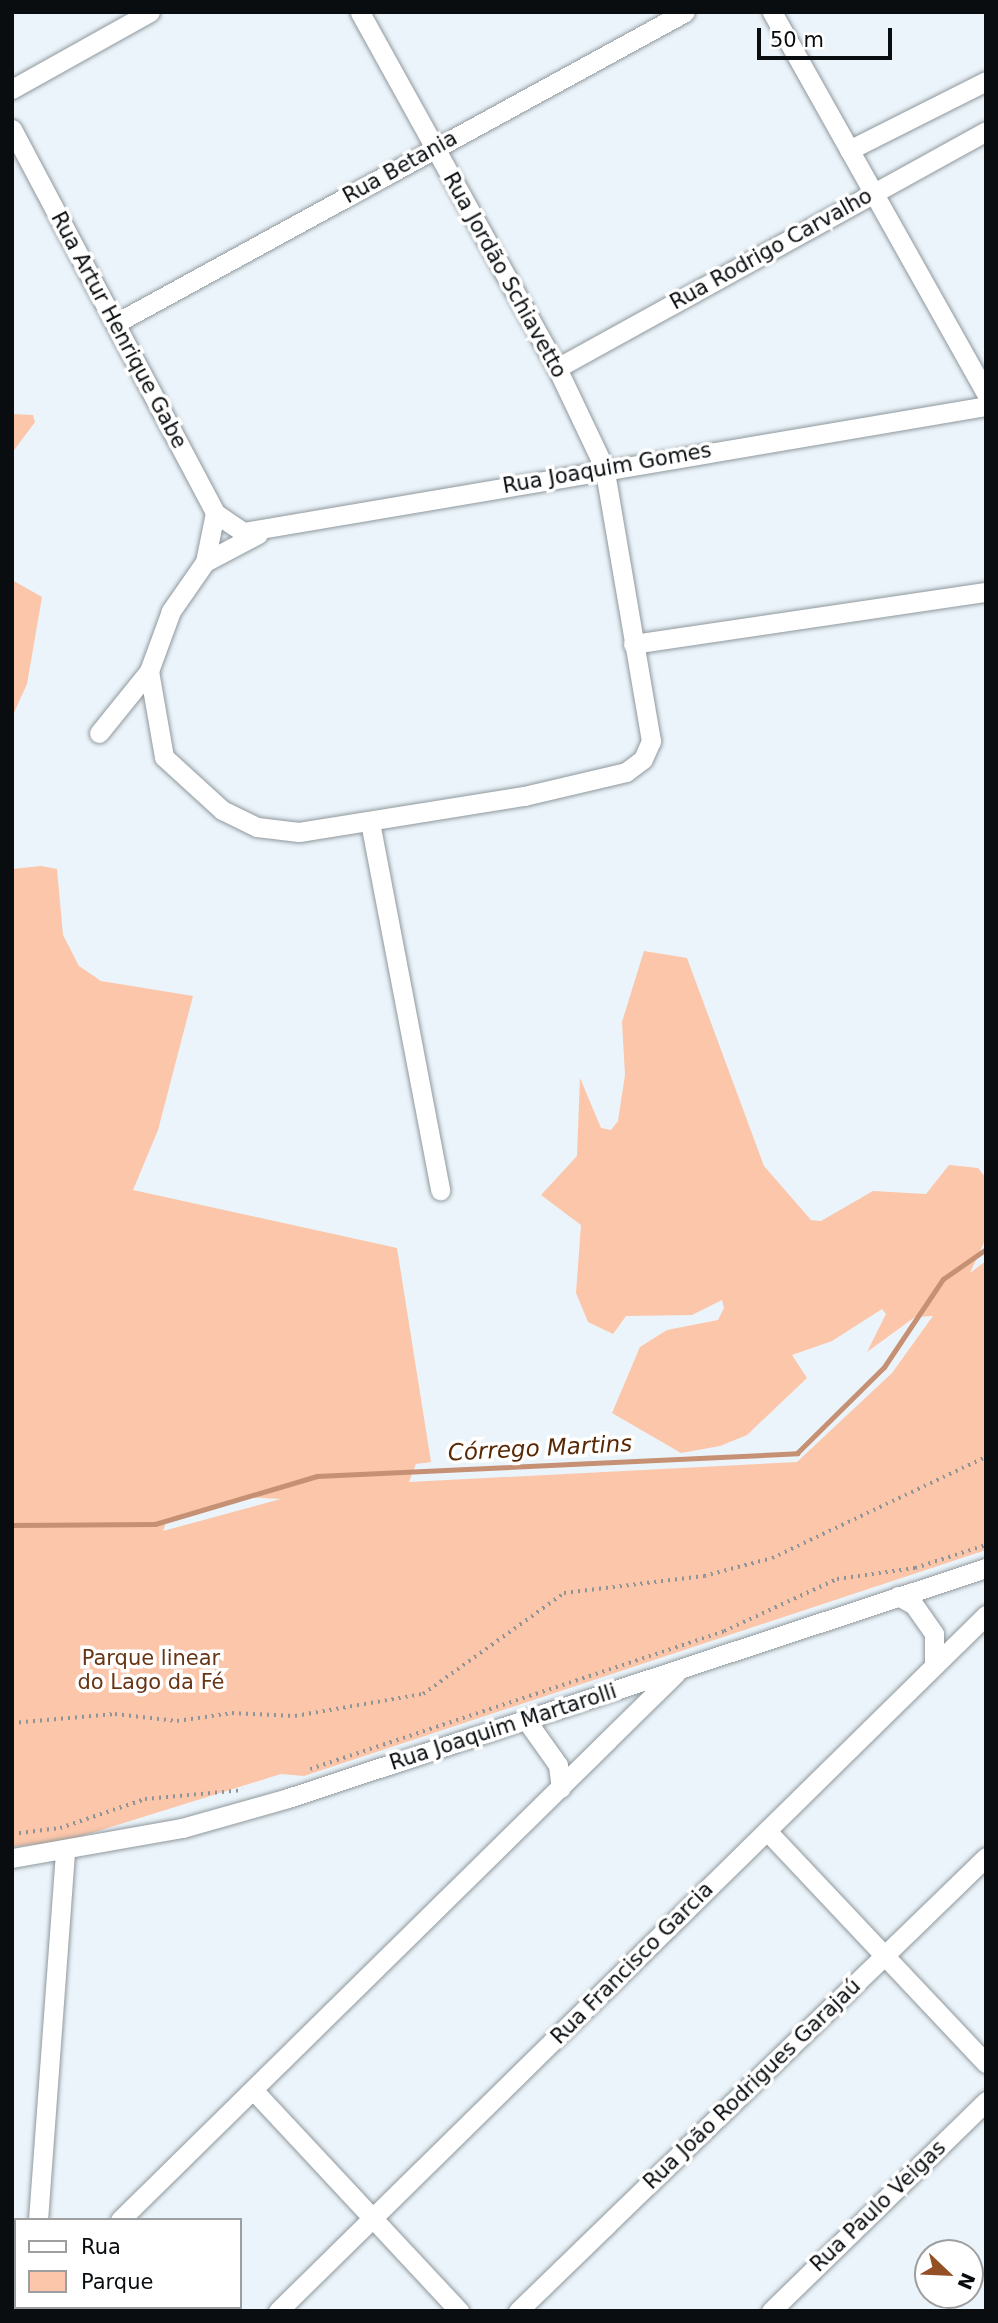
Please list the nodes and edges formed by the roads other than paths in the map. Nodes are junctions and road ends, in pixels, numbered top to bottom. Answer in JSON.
{"nodes":[{"id":1,"x":150,"y":12,"type":"edge"},
{"id":2,"x":360,"y":12,"type":"edge"},
{"id":3,"x":685,"y":12,"type":"edge"},
{"id":4,"x":772,"y":12,"type":"edge"},
{"id":5,"x":986,"y":81,"type":"edge"},
{"id":6,"x":12,"y":89,"type":"edge"},
{"id":7,"x":12,"y":129,"type":"edge"},
{"id":8,"x":986,"y":131,"type":"edge"},
{"id":9,"x":435,"y":148,"type":"junction"},
{"id":10,"x":849,"y":150,"type":"junction"},
{"id":11,"x":872,"y":194,"type":"junction"},
{"id":12,"x":116,"y":323,"type":"junction"},
{"id":13,"x":557,"y":368,"type":"junction"},
{"id":14,"x":986,"y":393,"type":"edge"},
{"id":15,"x":986,"y":406,"type":"edge"},
{"id":16,"x":604,"y":467,"type":"junction"},
{"id":17,"x":215,"y":513,"type":"junction"},
{"id":18,"x":230,"y":528,"type":"joint"},
{"id":19,"x":258,"y":534,"type":"junction"},
{"id":20,"x":205,"y":562,"type":"junction"},
{"id":21,"x":986,"y":592,"type":"edge"},
{"id":22,"x":633,"y":644,"type":"junction"},
{"id":23,"x":149,"y":671,"type":"junction"},
{"id":24,"x":99,"y":733,"type":"dead end"},
{"id":25,"x":370,"y":822,"type":"junction"},
{"id":26,"x":440,"y":1189,"type":"dead end"},
{"id":27,"x":986,"y":1567,"type":"edge"},
{"id":28,"x":898,"y":1596,"type":"junction"},
{"id":29,"x":986,"y":1615,"type":"edge"},
{"id":30,"x":934,"y":1663,"type":"junction"},
{"id":31,"x":679,"y":1670,"type":"junction"},
{"id":32,"x":526,"y":1720,"type":"junction"},
{"id":33,"x":561,"y":1788,"type":"junction"},
{"id":34,"x":767,"y":1831,"type":"junction"},
{"id":35,"x":65,"y":1852,"type":"junction"},
{"id":36,"x":12,"y":1857,"type":"edge"},
{"id":37,"x":986,"y":1857,"type":"edge"},
{"id":38,"x":881,"y":1959,"type":"junction"},
{"id":39,"x":986,"y":2063,"type":"edge"},
{"id":40,"x":256,"y":2093,"type":"junction"},
{"id":41,"x":986,"y":2101,"type":"edge"},
{"id":42,"x":375,"y":2217,"type":"junction"},
{"id":43,"x":42,"y":2218,"type":"edge"},
{"id":44,"x":122,"y":2218,"type":"edge"},
{"id":45,"x":278,"y":2311,"type":"edge"},
{"id":46,"x":459,"y":2311,"type":"edge"},
{"id":47,"x":518,"y":2311,"type":"edge"},
{"id":48,"x":771,"y":2311,"type":"edge"}],
"edges":[{"from":1,"to":6,"type":"street"},
{"from":2,"to":9,"type":"street","name":"Rua Jordão Schiavetto"},
{"from":3,"to":9,"type":"street","name":"Rua Betania"},
{"from":4,"to":10,"type":"street"},
{"from":5,"to":10,"type":"street"},
{"from":7,"to":12,"type":"street","name":"Rua Artur Henrique Gabe"},
{"from":8,"to":11,"type":"street","name":"Rua Rodrigo Carvalho"},
{"from":9,"to":12,"type":"street","name":"Rua Betania"},
{"from":9,"to":13,"type":"street","name":"Rua Jordão Schiavetto"},
{"from":10,"to":11,"type":"street"},
{"from":11,"to":13,"type":"street","name":"Rua Rodrigo Carvalho"},
{"from":11,"to":14,"type":"street"},
{"from":12,"to":17,"type":"street","name":"Rua Artur Henrique Gabe"},
{"from":13,"to":16,"type":"street","name":"Rua Jordão Schiavetto"},
{"from":15,"to":16,"type":"street","name":"Rua Joaquim Gomes"},
{"from":16,"to":19,"type":"street","name":"Rua Joaquim Gomes"},
{"from":16,"to":22,"type":"street","name":"Rua Jordão Schiavetto"},
{"from":17,"to":18,"type":"street","name":"Rua Artur Henrique Gabe"},
{"from":17,"to":20,"type":"street"},
{"from":18,"to":19,"type":"street","name":"Rua Joaquim Gomes"},
{"from":19,"to":20,"type":"street"},
{"from":20,"to":23,"type":"street"},
{"from":21,"to":22,"type":"street"},
{"from":22,"to":25,"type":"street","name":"Rua Jordão Schiavetto"},
{"from":23,"to":24,"type":"street"},
{"from":23,"to":25,"type":"street","name":"Rua Jordão Schiavetto"},
{"from":25,"to":26,"type":"street"},
{"from":27,"to":28,"type":"street","name":"Rua Joaquim Martarolli"},
{"from":28,"to":30,"type":"street"},
{"from":28,"to":31,"type":"street","name":"Rua Joaquim Martarolli"},
{"from":29,"to":30,"type":"street","name":"Rua Francisco Garcia"},
{"from":30,"to":34,"type":"street","name":"Rua Francisco Garcia"},
{"from":31,"to":32,"type":"street","name":"Rua Joaquim Martarolli"},
{"from":31,"to":33,"type":"street"},
{"from":32,"to":33,"type":"street"},
{"from":32,"to":35,"type":"street","name":"Rua Joaquim Martarolli"},
{"from":33,"to":40,"type":"street"},
{"from":34,"to":38,"type":"street"},
{"from":34,"to":42,"type":"street","name":"Rua Francisco Garcia"},
{"from":35,"to":36,"type":"street","name":"Rua Joaquim Martarolli"},
{"from":35,"to":43,"type":"street"},
{"from":37,"to":38,"type":"street","name":"Rua João Rodrigues Garajaú"},
{"from":38,"to":39,"type":"street"},
{"from":38,"to":47,"type":"street","name":"Rua João Rodrigues Garajaú"},
{"from":40,"to":42,"type":"street"},
{"from":40,"to":44,"type":"street"},
{"from":41,"to":48,"type":"street","name":"Rua Paulo Veigas"},
{"from":42,"to":45,"type":"street","name":"Rua Francisco Garcia"},
{"from":42,"to":46,"type":"street"}]}
